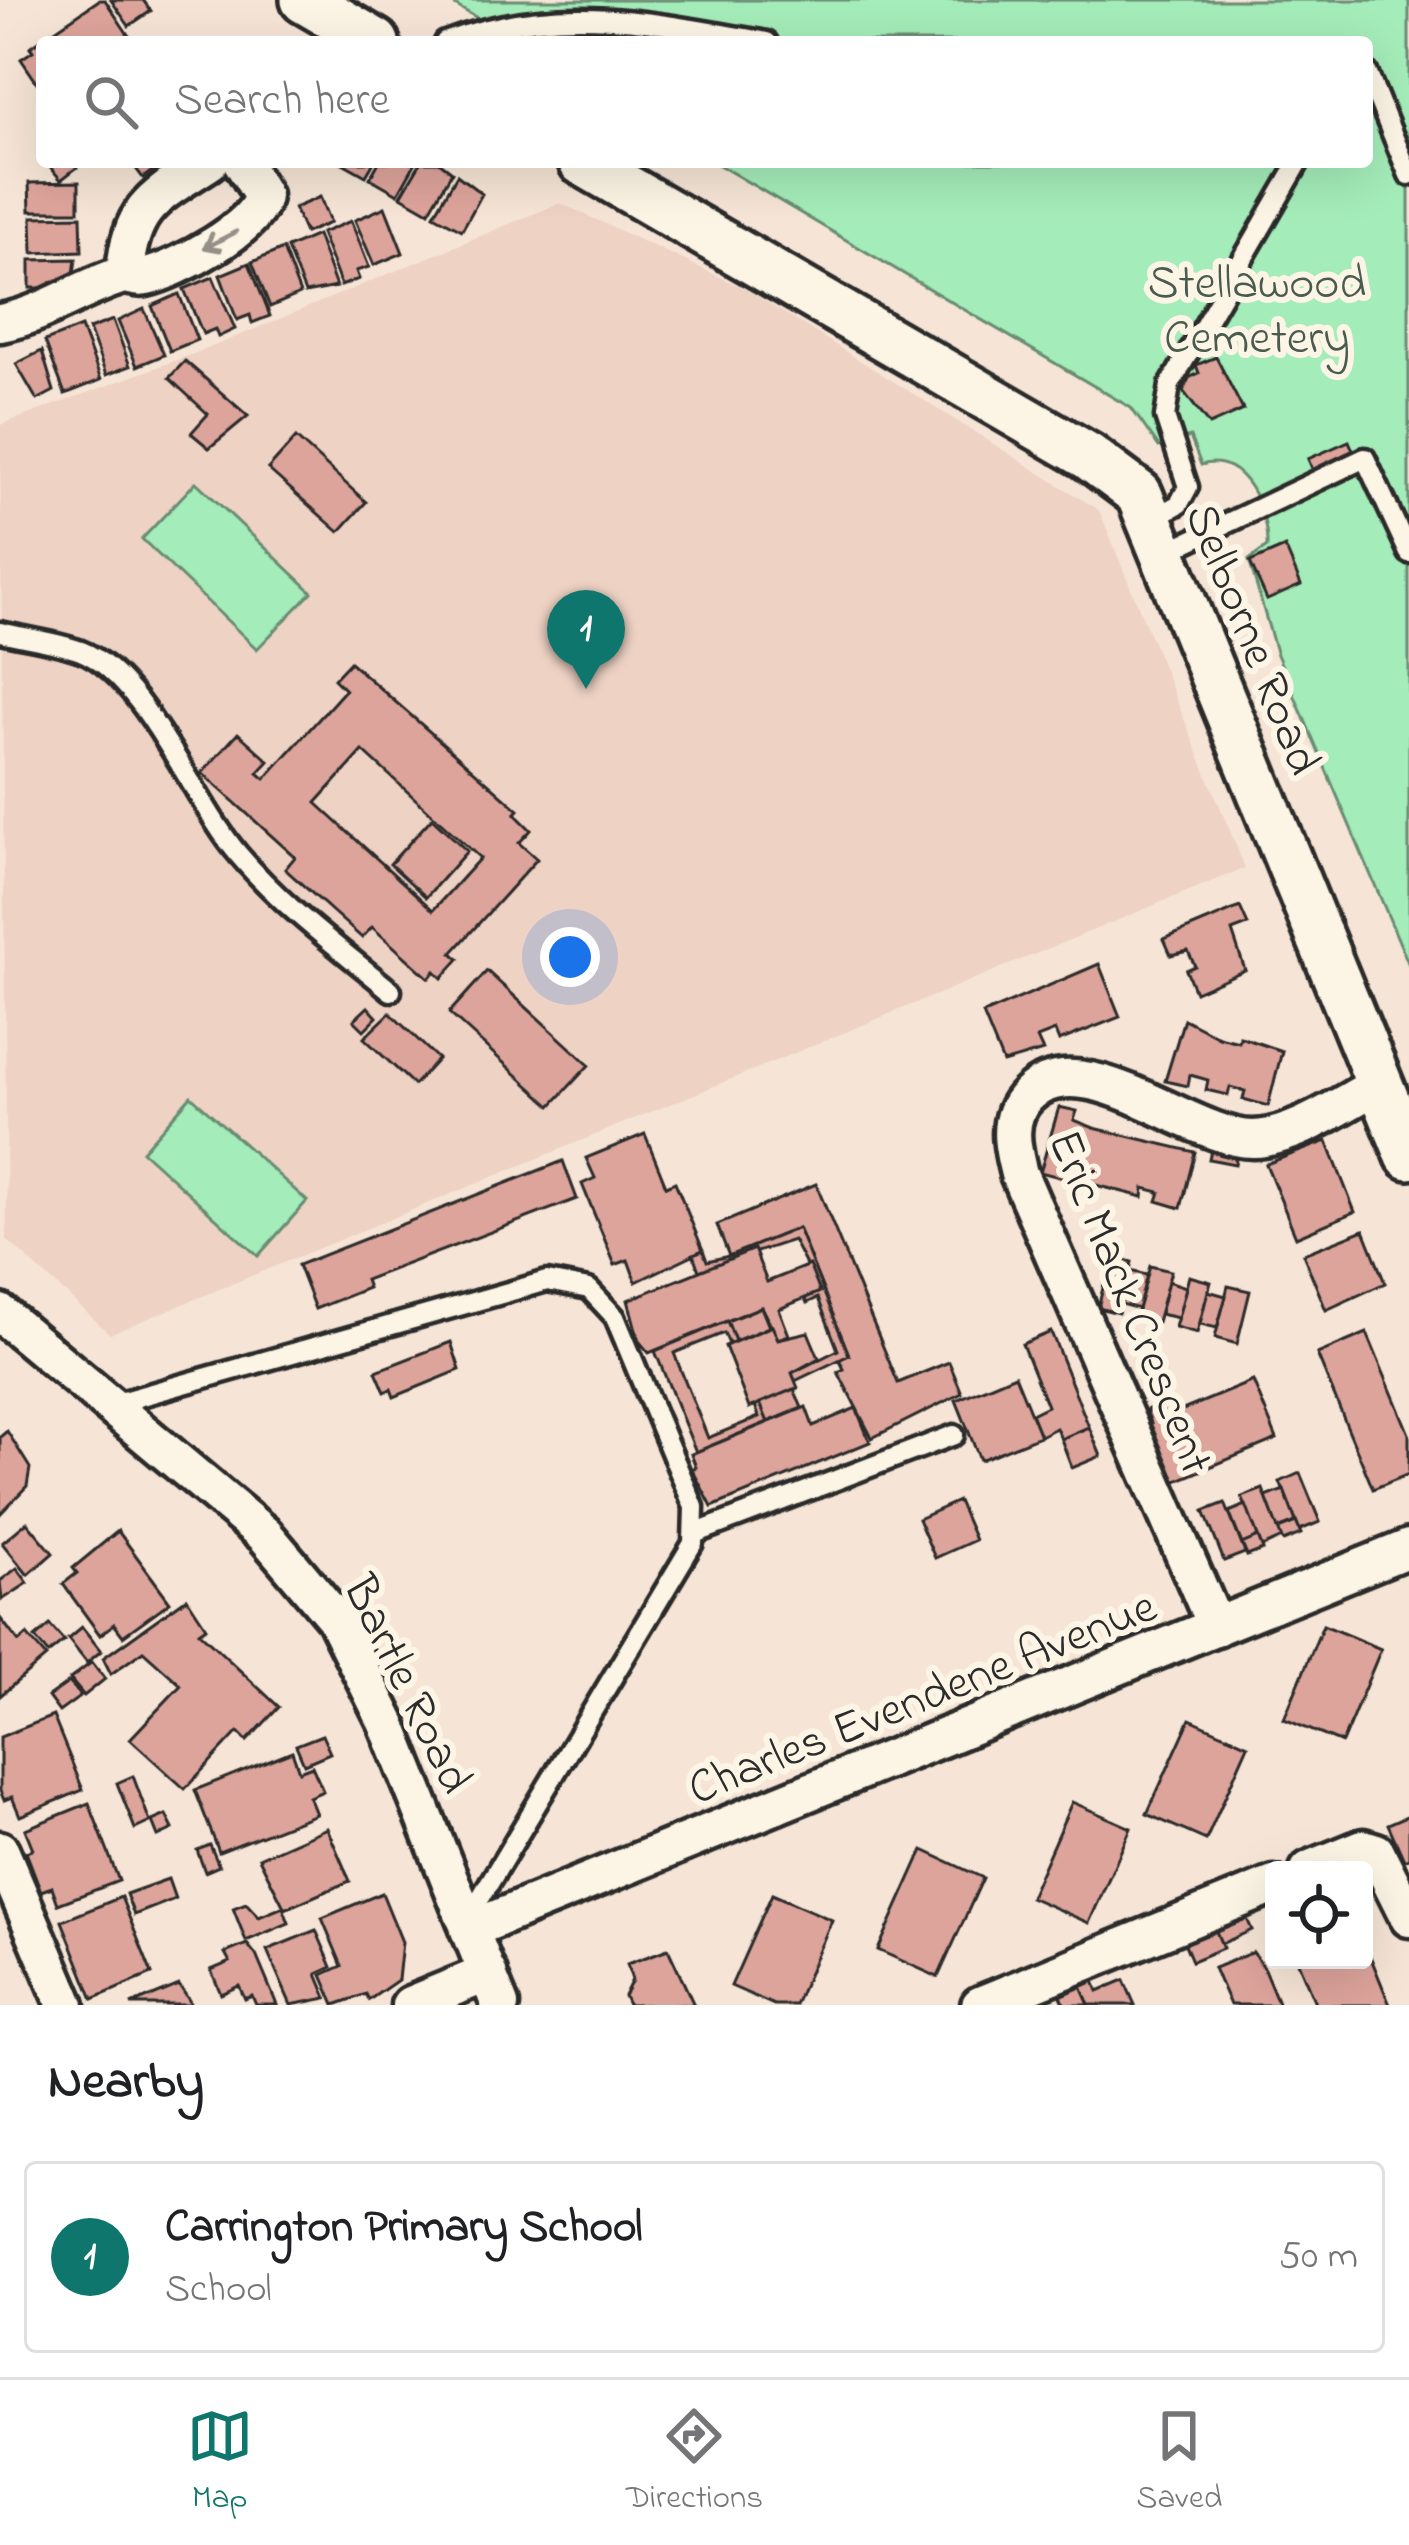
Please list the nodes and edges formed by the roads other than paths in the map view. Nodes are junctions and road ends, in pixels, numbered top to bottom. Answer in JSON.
{"nodes":[{"id":1,"x":304,"y":0,"type":"edge"},
{"id":2,"x":366,"y":36,"type":"edge"},
{"id":3,"x":465,"y":36,"type":"edge"},
{"id":4,"x":737,"y":36,"type":"edge"},
{"id":5,"x":1373,"y":87,"type":"edge"},
{"id":6,"x":200,"y":168,"type":"edge"},
{"id":7,"x":246,"y":168,"type":"edge"},
{"id":8,"x":592,"y":168,"type":"edge"},
{"id":9,"x":1296,"y":168,"type":"edge"},
{"id":10,"x":1409,"y":175,"type":"edge"},
{"id":11,"x":125,"y":273,"type":"junction"},
{"id":12,"x":0,"y":323,"type":"edge"},
{"id":13,"x":1158,"y":536,"type":"junction"},
{"id":14,"x":1409,"y":553,"type":"edge"},
{"id":15,"x":0,"y":632,"type":"edge"},
{"id":16,"x":391,"y":991,"type":"dead end"},
{"id":17,"x":1379,"y":1084,"type":"junction"},
{"id":18,"x":1409,"y":1156,"type":"edge"},
{"id":19,"x":0,"y":1313,"type":"edge"},
{"id":20,"x":113,"y":1404,"type":"junction"},
{"id":21,"x":954,"y":1436,"type":"dead end"},
{"id":22,"x":694,"y":1534,"type":"junction"},
{"id":23,"x":1409,"y":1548,"type":"edge"},
{"id":24,"x":1216,"y":1627,"type":"junction"},
{"id":25,"x":0,"y":1850,"type":"edge"},
{"id":26,"x":1332,"y":1861,"type":"edge"},
{"id":27,"x":1265,"y":1889,"type":"edge"},
{"id":28,"x":1409,"y":1918,"type":"edge"},
{"id":29,"x":467,"y":1926,"type":"junction"},
{"id":30,"x":494,"y":1989,"type":"edge"},
{"id":31,"x":66,"y":2005,"type":"edge"},
{"id":32,"x":410,"y":2005,"type":"edge"},
{"id":33,"x":980,"y":2005,"type":"edge"}],
"edges":[{"from":1,"to":2,"type":"street"},
{"from":3,"to":4,"type":"lane"},
{"from":5,"to":10,"type":"lane"},
{"from":6,"to":11,"type":"street"},
{"from":7,"to":11,"type":"street","one_way":true},
{"from":8,"to":13,"type":"street","name":"Selborne Road"},
{"from":9,"to":13,"type":"lane"},
{"from":11,"to":12,"type":"street"},
{"from":13,"to":14,"type":"lane"},
{"from":13,"to":17,"type":"street","name":"Selborne Road"},
{"from":15,"to":16,"type":"lane"},
{"from":17,"to":18,"type":"street","name":"Selborne Road"},
{"from":17,"to":24,"type":"street","name":"Eric Mack Crescent"},
{"from":19,"to":20,"type":"street","name":"Bartle Road"},
{"from":20,"to":22,"type":"lane"},
{"from":20,"to":29,"type":"street","name":"Bartle Road"},
{"from":21,"to":22,"type":"lane"},
{"from":22,"to":29,"type":"lane"},
{"from":23,"to":24,"type":"street","name":"Charles Evendene Avenue"},
{"from":24,"to":29,"type":"street","name":"Charles Evendene Avenue"},
{"from":25,"to":31,"type":"street"},
{"from":26,"to":28,"type":"street"},
{"from":27,"to":33,"type":"street"},
{"from":29,"to":30,"type":"street","name":"Bartle Road"},
{"from":30,"to":32,"type":"street"}]}
